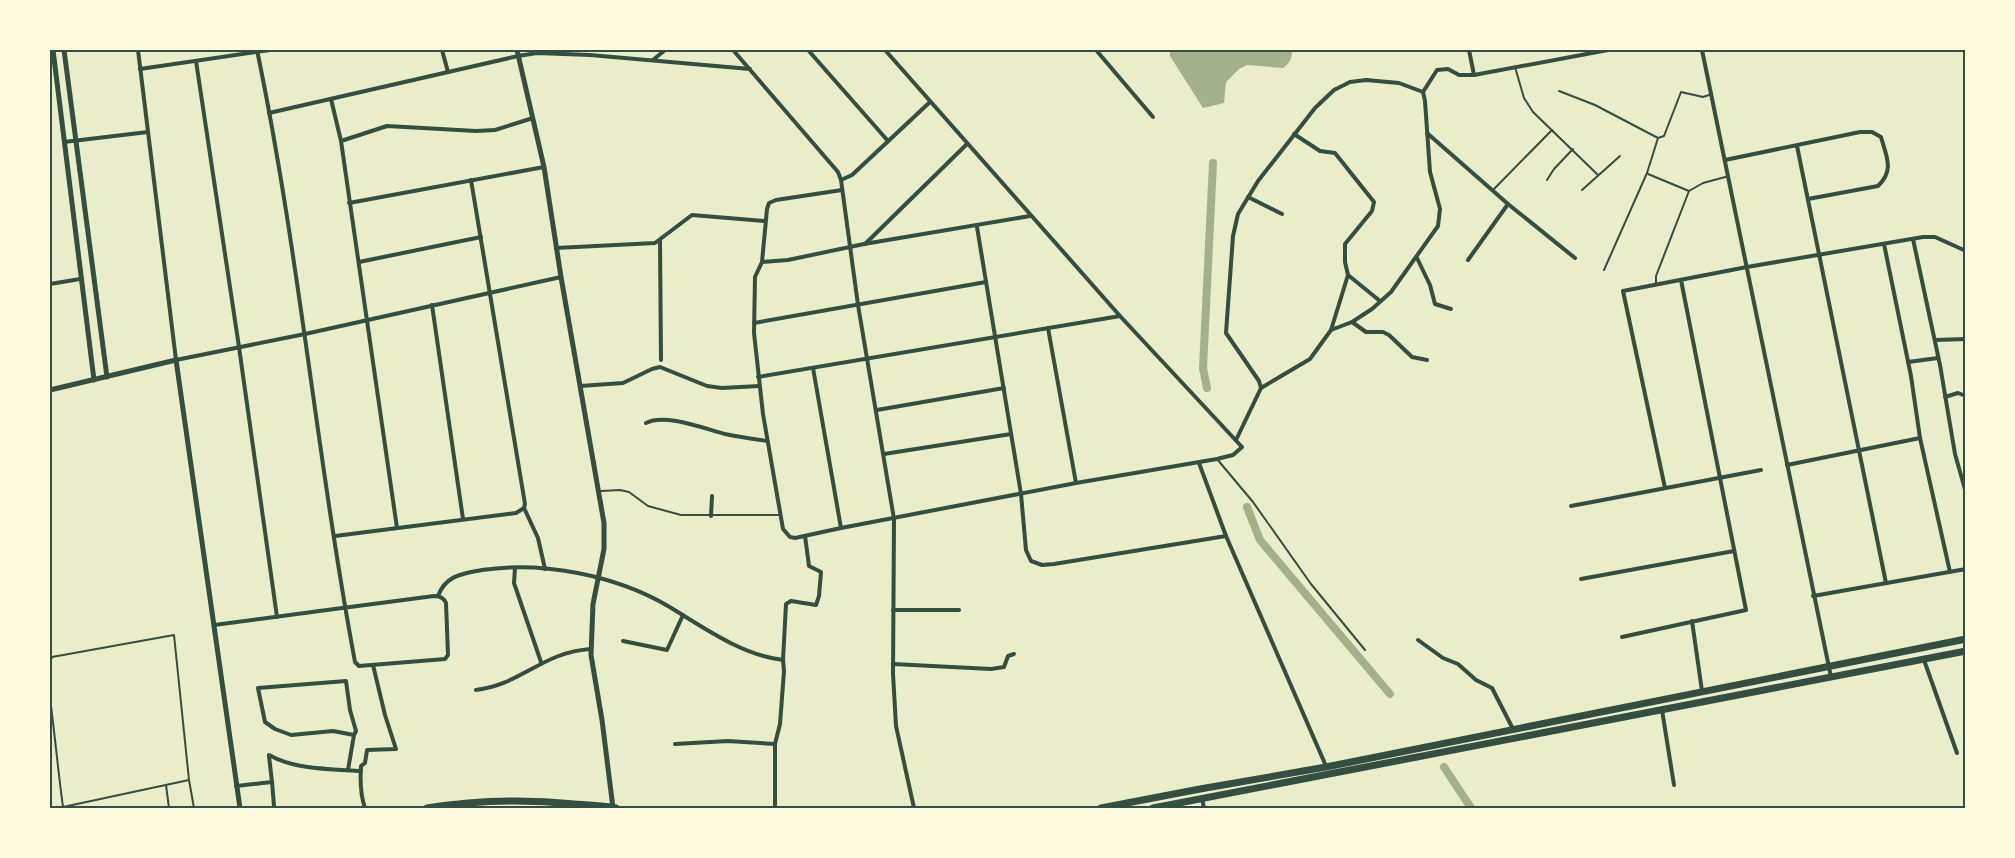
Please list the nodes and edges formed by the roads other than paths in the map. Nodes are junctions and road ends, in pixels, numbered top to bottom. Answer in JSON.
{"nodes":[{"id":1,"x":53,"y":50,"type":"edge"},
{"id":2,"x":64,"y":50,"type":"edge"},
{"id":3,"x":138,"y":50,"type":"edge"},
{"id":4,"x":270,"y":50,"type":"edge"},
{"id":5,"x":442,"y":50,"type":"edge"},
{"id":6,"x":590,"y":50,"type":"edge"},
{"id":7,"x":665,"y":50,"type":"edge"},
{"id":8,"x":733,"y":50,"type":"edge"},
{"id":9,"x":808,"y":50,"type":"edge"},
{"id":10,"x":885,"y":50,"type":"edge"},
{"id":11,"x":1096,"y":50,"type":"edge"},
{"id":12,"x":1469,"y":50,"type":"edge"},
{"id":13,"x":1608,"y":50,"type":"edge"},
{"id":14,"x":1702,"y":50,"type":"edge"},
{"id":15,"x":257,"y":51,"type":"edge"},
{"id":16,"x":517,"y":53,"type":"edge"},
{"id":17,"x":590,"y":55,"type":"junction"},
{"id":18,"x":652,"y":60,"type":"junction"},
{"id":19,"x":196,"y":61,"type":"junction"},
{"id":20,"x":1515,"y":67,"type":"junction"},
{"id":21,"x":140,"y":69,"type":"junction"},
{"id":22,"x":750,"y":69,"type":"junction"},
{"id":23,"x":448,"y":72,"type":"junction"},
{"id":24,"x":1474,"y":75,"type":"junction"},
{"id":25,"x":1559,"y":91,"type":"dead end"},
{"id":26,"x":1423,"y":92,"type":"junction"},
{"id":27,"x":1712,"y":94,"type":"junction"},
{"id":28,"x":331,"y":99,"type":"junction"},
{"id":29,"x":930,"y":102,"type":"junction"},
{"id":30,"x":269,"y":113,"type":"junction"},
{"id":31,"x":1153,"y":117,"type":"dead end"},
{"id":32,"x":534,"y":118,"type":"junction"},
{"id":33,"x":1552,"y":130,"type":"junction"},
{"id":34,"x":148,"y":132,"type":"junction"},
{"id":35,"x":1427,"y":133,"type":"junction"},
{"id":36,"x":1294,"y":134,"type":"junction"},
{"id":37,"x":1658,"y":138,"type":"junction"},
{"id":38,"x":76,"y":140,"type":"junction"},
{"id":39,"x":340,"y":141,"type":"junction"},
{"id":40,"x":888,"y":141,"type":"junction"},
{"id":41,"x":64,"y":142,"type":"junction"},
{"id":42,"x":967,"y":144,"type":"junction"},
{"id":43,"x":1797,"y":146,"type":"junction"},
{"id":44,"x":1573,"y":149,"type":"junction"},
{"id":45,"x":1620,"y":156,"type":"dead end"},
{"id":46,"x":1725,"y":160,"type":"junction"},
{"id":47,"x":544,"y":166,"type":"junction"},
{"id":48,"x":1647,"y":173,"type":"junction"},
{"id":49,"x":1598,"y":175,"type":"junction"},
{"id":50,"x":1729,"y":176,"type":"junction"},
{"id":51,"x":471,"y":180,"type":"junction"},
{"id":52,"x":841,"y":180,"type":"junction"},
{"id":53,"x":1547,"y":180,"type":"dead end"},
{"id":54,"x":842,"y":190,"type":"junction"},
{"id":55,"x":1582,"y":190,"type":"dead end"},
{"id":56,"x":1493,"y":191,"type":"junction"},
{"id":57,"x":1689,"y":192,"type":"junction"},
{"id":58,"x":1248,"y":197,"type":"junction"},
{"id":59,"x":1808,"y":199,"type":"junction"},
{"id":60,"x":349,"y":203,"type":"junction"},
{"id":61,"x":1508,"y":204,"type":"junction"},
{"id":62,"x":1282,"y":214,"type":"dead end"},
{"id":63,"x":1031,"y":216,"type":"junction"},
{"id":64,"x":765,"y":221,"type":"junction"},
{"id":65,"x":977,"y":227,"type":"junction"},
{"id":66,"x":481,"y":237,"type":"junction"},
{"id":67,"x":1914,"y":239,"type":"junction"},
{"id":68,"x":660,"y":241,"type":"junction"},
{"id":69,"x":864,"y":244,"type":"junction"},
{"id":70,"x":1884,"y":244,"type":"junction"},
{"id":71,"x":556,"y":248,"type":"junction"},
{"id":72,"x":850,"y":249,"type":"junction"},
{"id":73,"x":1965,"y":251,"type":"edge"},
{"id":74,"x":1819,"y":255,"type":"junction"},
{"id":75,"x":1417,"y":258,"type":"junction"},
{"id":76,"x":1575,"y":258,"type":"dead end"},
{"id":77,"x":1468,"y":260,"type":"dead end"},
{"id":78,"x":359,"y":261,"type":"junction"},
{"id":79,"x":762,"y":262,"type":"junction"},
{"id":80,"x":1747,"y":267,"type":"junction"},
{"id":81,"x":1604,"y":270,"type":"dead end"},
{"id":82,"x":1348,"y":275,"type":"junction"},
{"id":83,"x":561,"y":277,"type":"junction"},
{"id":84,"x":80,"y":279,"type":"junction"},
{"id":85,"x":1681,"y":280,"type":"junction"},
{"id":86,"x":986,"y":282,"type":"junction"},
{"id":87,"x":50,"y":284,"type":"edge"},
{"id":88,"x":1656,"y":284,"type":"junction"},
{"id":89,"x":491,"y":292,"type":"junction"},
{"id":90,"x":1381,"y":301,"type":"junction"},
{"id":91,"x":432,"y":304,"type":"junction"},
{"id":92,"x":858,"y":305,"type":"junction"},
{"id":93,"x":1451,"y":309,"type":"dead end"},
{"id":94,"x":1120,"y":316,"type":"junction"},
{"id":95,"x":368,"y":319,"type":"junction"},
{"id":96,"x":1352,"y":322,"type":"junction"},
{"id":97,"x":754,"y":323,"type":"junction"},
{"id":98,"x":1048,"y":328,"type":"junction"},
{"id":99,"x":1331,"y":330,"type":"junction"},
{"id":100,"x":305,"y":334,"type":"junction"},
{"id":101,"x":996,"y":337,"type":"junction"},
{"id":102,"x":1965,"y":339,"type":"edge"},
{"id":103,"x":1935,"y":340,"type":"junction"},
{"id":104,"x":239,"y":347,"type":"junction"},
{"id":105,"x":1938,"y":358,"type":"junction"},
{"id":106,"x":868,"y":359,"type":"junction"},
{"id":107,"x":176,"y":360,"type":"junction"},
{"id":108,"x":661,"y":360,"type":"dead end"},
{"id":109,"x":1427,"y":360,"type":"dead end"},
{"id":110,"x":1908,"y":362,"type":"junction"},
{"id":111,"x":813,"y":368,"type":"junction"},
{"id":112,"x":107,"y":377,"type":"junction"},
{"id":113,"x":758,"y":377,"type":"junction"},
{"id":114,"x":94,"y":380,"type":"junction"},
{"id":115,"x":580,"y":386,"type":"junction"},
{"id":116,"x":759,"y":386,"type":"junction"},
{"id":117,"x":1004,"y":388,"type":"junction"},
{"id":118,"x":1261,"y":388,"type":"junction"},
{"id":119,"x":50,"y":390,"type":"edge"},
{"id":120,"x":1965,"y":396,"type":"edge"},
{"id":121,"x":1945,"y":397,"type":"junction"},
{"id":122,"x":877,"y":410,"type":"junction"},
{"id":123,"x":646,"y":423,"type":"dead end"},
{"id":124,"x":1011,"y":434,"type":"junction"},
{"id":125,"x":1920,"y":438,"type":"junction"},
{"id":126,"x":1236,"y":440,"type":"junction"},
{"id":127,"x":767,"y":441,"type":"junction"},
{"id":128,"x":1858,"y":450,"type":"junction"},
{"id":129,"x":884,"y":454,"type":"junction"},
{"id":130,"x":1217,"y":459,"type":"junction"},
{"id":131,"x":1199,"y":463,"type":"junction"},
{"id":132,"x":1787,"y":465,"type":"junction"},
{"id":133,"x":1761,"y":470,"type":"dead end"},
{"id":134,"x":1720,"y":478,"type":"junction"},
{"id":135,"x":1076,"y":483,"type":"junction"},
{"id":136,"x":1665,"y":488,"type":"junction"},
{"id":137,"x":599,"y":491,"type":"junction"},
{"id":138,"x":1965,"y":493,"type":"edge"},
{"id":139,"x":1021,"y":494,"type":"junction"},
{"id":140,"x":712,"y":496,"type":"dead end"},
{"id":141,"x":1571,"y":506,"type":"dead end"},
{"id":142,"x":524,"y":508,"type":"junction"},
{"id":143,"x":781,"y":515,"type":"junction"},
{"id":144,"x":711,"y":516,"type":"junction"},
{"id":145,"x":463,"y":519,"type":"junction"},
{"id":146,"x":894,"y":519,"type":"junction"},
{"id":147,"x":397,"y":528,"type":"junction"},
{"id":148,"x":842,"y":528,"type":"junction"},
{"id":149,"x":335,"y":536,"type":"junction"},
{"id":150,"x":805,"y":536,"type":"junction"},
{"id":151,"x":1226,"y":536,"type":"junction"},
{"id":152,"x":1734,"y":551,"type":"junction"},
{"id":153,"x":515,"y":568,"type":"junction"},
{"id":154,"x":545,"y":569,"type":"junction"},
{"id":155,"x":1965,"y":569,"type":"edge"},
{"id":156,"x":1950,"y":572,"type":"junction"},
{"id":157,"x":598,"y":579,"type":"junction"},
{"id":158,"x":1581,"y":579,"type":"dead end"},
{"id":159,"x":1886,"y":583,"type":"junction"},
{"id":160,"x":436,"y":596,"type":"junction"},
{"id":161,"x":1813,"y":596,"type":"junction"},
{"id":162,"x":345,"y":608,"type":"junction"},
{"id":163,"x":893,"y":610,"type":"junction"},
{"id":164,"x":959,"y":610,"type":"dead end"},
{"id":165,"x":682,"y":615,"type":"junction"},
{"id":166,"x":277,"y":617,"type":"junction"},
{"id":167,"x":1692,"y":621,"type":"junction"},
{"id":168,"x":213,"y":625,"type":"junction"},
{"id":169,"x":1622,"y":637,"type":"dead end"},
{"id":170,"x":1965,"y":639,"type":"edge"},
{"id":171,"x":624,"y":640,"type":"dead end"},
{"id":172,"x":1418,"y":640,"type":"dead end"},
{"id":173,"x":591,"y":649,"type":"junction"},
{"id":174,"x":1365,"y":650,"type":"dead end"},
{"id":175,"x":1965,"y":651,"type":"edge"},
{"id":176,"x":1014,"y":654,"type":"dead end"},
{"id":177,"x":1924,"y":659,"type":"junction"},
{"id":178,"x":783,"y":660,"type":"junction"},
{"id":179,"x":541,"y":662,"type":"junction"},
{"id":180,"x":50,"y":663,"type":"edge"},
{"id":181,"x":893,"y":664,"type":"junction"},
{"id":182,"x":374,"y":665,"type":"junction"},
{"id":183,"x":1829,"y":666,"type":"junction"},
{"id":184,"x":1831,"y":677,"type":"junction"},
{"id":185,"x":476,"y":690,"type":"dead end"},
{"id":186,"x":1702,"y":692,"type":"junction"},
{"id":187,"x":50,"y":699,"type":"edge"},
{"id":188,"x":1662,"y":710,"type":"junction"},
{"id":189,"x":1513,"y":729,"type":"junction"},
{"id":190,"x":354,"y":735,"type":"junction"},
{"id":191,"x":675,"y":744,"type":"dead end"},
{"id":192,"x":775,"y":744,"type":"junction"},
{"id":193,"x":1958,"y":753,"type":"dead end"},
{"id":194,"x":1393,"y":754,"type":"junction"},
{"id":195,"x":1395,"y":763,"type":"junction"},
{"id":196,"x":1326,"y":767,"type":"junction"},
{"id":197,"x":348,"y":770,"type":"junction"},
{"id":198,"x":361,"y":771,"type":"junction"},
{"id":199,"x":189,"y":780,"type":"junction"},
{"id":200,"x":272,"y":782,"type":"junction"},
{"id":201,"x":166,"y":785,"type":"junction"},
{"id":202,"x":1674,"y":785,"type":"dead end"},
{"id":203,"x":236,"y":786,"type":"junction"},
{"id":204,"x":1202,"y":798,"type":"junction"},
{"id":205,"x":493,"y":805,"type":"edge"},
{"id":206,"x":274,"y":806,"type":"dead end"},
{"id":207,"x":169,"y":808,"type":"edge"},
{"id":208,"x":194,"y":808,"type":"edge"},
{"id":209,"x":240,"y":808,"type":"edge"},
{"id":210,"x":364,"y":808,"type":"edge"},
{"id":211,"x":426,"y":808,"type":"edge"},
{"id":212,"x":614,"y":808,"type":"edge"},
{"id":213,"x":775,"y":808,"type":"edge"},
{"id":214,"x":914,"y":808,"type":"edge"},
{"id":215,"x":1101,"y":808,"type":"edge"},
{"id":216,"x":1153,"y":808,"type":"edge"},
{"id":217,"x":1204,"y":808,"type":"edge"}],
"edges":[{"from":1,"to":41,"type":"street"},
{"from":2,"to":38,"type":"street"},
{"from":3,"to":21,"type":"street"},
{"from":4,"to":15,"type":"street"},
{"from":5,"to":23,"type":"street"},
{"from":6,"to":17,"type":"street"},
{"from":7,"to":18,"type":"street"},
{"from":8,"to":22,"type":"street"},
{"from":9,"to":40,"type":"street"},
{"from":10,"to":29,"type":"street"},
{"from":11,"to":31,"type":"street"},
{"from":12,"to":24,"type":"street"},
{"from":13,"to":20,"type":"street"},
{"from":14,"to":27,"type":"street"},
{"from":15,"to":19,"type":"street"},
{"from":15,"to":30,"type":"street"},
{"from":16,"to":17,"type":"street"},
{"from":16,"to":23,"type":"street"},
{"from":16,"to":32,"type":"street"},
{"from":17,"to":18,"type":"street"},
{"from":18,"to":22,"type":"street"},
{"from":19,"to":21,"type":"street"},
{"from":19,"to":104,"type":"street"},
{"from":20,"to":24,"type":"street"},
{"from":20,"to":33,"type":"lane"},
{"from":21,"to":34,"type":"street"},
{"from":22,"to":52,"type":"street"},
{"from":23,"to":28,"type":"street"},
{"from":24,"to":26,"type":"street"},
{"from":25,"to":37,"type":"lane"},
{"from":26,"to":35,"type":"street"},
{"from":26,"to":36,"type":"street"},
{"from":27,"to":37,"type":"lane"},
{"from":27,"to":46,"type":"street"},
{"from":28,"to":30,"type":"street"},
{"from":28,"to":39,"type":"street"},
{"from":29,"to":40,"type":"street"},
{"from":29,"to":42,"type":"street"},
{"from":30,"to":100,"type":"street"},
{"from":32,"to":39,"type":"street"},
{"from":32,"to":47,"type":"street"},
{"from":33,"to":44,"type":"lane"},
{"from":33,"to":56,"type":"lane"},
{"from":34,"to":38,"type":"street"},
{"from":34,"to":107,"type":"street"},
{"from":35,"to":56,"type":"street"},
{"from":35,"to":75,"type":"street"},
{"from":36,"to":58,"type":"street"},
{"from":36,"to":82,"type":"street"},
{"from":37,"to":48,"type":"lane"},
{"from":38,"to":41,"type":"street"},
{"from":38,"to":112,"type":"street"},
{"from":39,"to":60,"type":"street"},
{"from":40,"to":52,"type":"street"},
{"from":41,"to":84,"type":"street"},
{"from":42,"to":63,"type":"street"},
{"from":42,"to":69,"type":"street"},
{"from":43,"to":46,"type":"street"},
{"from":43,"to":59,"type":"street"},
{"from":43,"to":59,"type":"street"},
{"from":44,"to":49,"type":"lane"},
{"from":44,"to":53,"type":"lane"},
{"from":45,"to":49,"type":"lane"},
{"from":46,"to":50,"type":"street"},
{"from":47,"to":51,"type":"street"},
{"from":47,"to":71,"type":"street"},
{"from":48,"to":57,"type":"lane"},
{"from":48,"to":81,"type":"lane"},
{"from":49,"to":55,"type":"lane"},
{"from":50,"to":57,"type":"lane"},
{"from":50,"to":80,"type":"street"},
{"from":51,"to":60,"type":"street"},
{"from":51,"to":66,"type":"street"},
{"from":52,"to":54,"type":"street"},
{"from":54,"to":64,"type":"street"},
{"from":54,"to":72,"type":"street"},
{"from":56,"to":61,"type":"street"},
{"from":57,"to":88,"type":"lane"},
{"from":58,"to":62,"type":"street"},
{"from":58,"to":118,"type":"street"},
{"from":59,"to":74,"type":"street"},
{"from":60,"to":78,"type":"street"},
{"from":61,"to":76,"type":"street"},
{"from":61,"to":77,"type":"street"},
{"from":63,"to":65,"type":"street"},
{"from":63,"to":94,"type":"street"},
{"from":64,"to":68,"type":"street"},
{"from":64,"to":79,"type":"street"},
{"from":65,"to":69,"type":"street"},
{"from":65,"to":86,"type":"street"},
{"from":66,"to":78,"type":"street"},
{"from":66,"to":89,"type":"street"},
{"from":67,"to":70,"type":"street"},
{"from":67,"to":73,"type":"street"},
{"from":67,"to":103,"type":"street"},
{"from":68,"to":71,"type":"street"},
{"from":68,"to":108,"type":"street"},
{"from":69,"to":72,"type":"street"},
{"from":70,"to":74,"type":"street"},
{"from":70,"to":110,"type":"street"},
{"from":71,"to":83,"type":"street"},
{"from":72,"to":79,"type":"street"},
{"from":72,"to":92,"type":"street"},
{"from":74,"to":80,"type":"street"},
{"from":74,"to":128,"type":"street"},
{"from":75,"to":90,"type":"street"},
{"from":75,"to":93,"type":"street"},
{"from":78,"to":95,"type":"street"},
{"from":79,"to":97,"type":"street"},
{"from":80,"to":85,"type":"street"},
{"from":80,"to":132,"type":"street"},
{"from":82,"to":90,"type":"street"},
{"from":82,"to":99,"type":"street"},
{"from":83,"to":89,"type":"street"},
{"from":83,"to":115,"type":"street"},
{"from":84,"to":87,"type":"street"},
{"from":84,"to":114,"type":"street"},
{"from":85,"to":88,"type":"street"},
{"from":85,"to":134,"type":"street"},
{"from":86,"to":92,"type":"street"},
{"from":86,"to":101,"type":"street"},
{"from":88,"to":136,"type":"street"},
{"from":89,"to":91,"type":"street"},
{"from":89,"to":142,"type":"street"},
{"from":90,"to":96,"type":"street"},
{"from":91,"to":95,"type":"street"},
{"from":91,"to":145,"type":"street"},
{"from":92,"to":97,"type":"street"},
{"from":92,"to":106,"type":"street"},
{"from":94,"to":98,"type":"street"},
{"from":94,"to":126,"type":"street"},
{"from":95,"to":100,"type":"street"},
{"from":95,"to":147,"type":"street"},
{"from":96,"to":99,"type":"street"},
{"from":96,"to":109,"type":"street"},
{"from":97,"to":113,"type":"street"},
{"from":98,"to":101,"type":"street"},
{"from":98,"to":135,"type":"street"},
{"from":99,"to":118,"type":"street"},
{"from":100,"to":104,"type":"street"},
{"from":100,"to":149,"type":"street"},
{"from":101,"to":106,"type":"street"},
{"from":101,"to":117,"type":"street"},
{"from":102,"to":103,"type":"street"},
{"from":103,"to":105,"type":"street"},
{"from":104,"to":107,"type":"street"},
{"from":104,"to":166,"type":"street"},
{"from":105,"to":110,"type":"street"},
{"from":105,"to":121,"type":"street"},
{"from":106,"to":111,"type":"street"},
{"from":106,"to":122,"type":"street"},
{"from":107,"to":112,"type":"street"},
{"from":107,"to":168,"type":"street"},
{"from":110,"to":125,"type":"street"},
{"from":111,"to":113,"type":"street"},
{"from":111,"to":148,"type":"street"},
{"from":112,"to":114,"type":"street"},
{"from":113,"to":116,"type":"street"},
{"from":114,"to":119,"type":"street"},
{"from":115,"to":116,"type":"street"},
{"from":115,"to":137,"type":"street"},
{"from":116,"to":127,"type":"street"},
{"from":117,"to":122,"type":"street"},
{"from":117,"to":124,"type":"street"},
{"from":118,"to":126,"type":"street"},
{"from":120,"to":121,"type":"street"},
{"from":121,"to":138,"type":"street"},
{"from":122,"to":129,"type":"street"},
{"from":123,"to":127,"type":"street"},
{"from":124,"to":129,"type":"street"},
{"from":124,"to":139,"type":"street"},
{"from":125,"to":128,"type":"street"},
{"from":125,"to":156,"type":"street"},
{"from":126,"to":130,"type":"street"},
{"from":127,"to":143,"type":"street"},
{"from":128,"to":132,"type":"street"},
{"from":128,"to":159,"type":"street"},
{"from":129,"to":146,"type":"street"},
{"from":130,"to":131,"type":"street"},
{"from":130,"to":174,"type":"lane"},
{"from":131,"to":135,"type":"street"},
{"from":131,"to":151,"type":"street"},
{"from":132,"to":161,"type":"street"},
{"from":133,"to":134,"type":"street"},
{"from":134,"to":136,"type":"street"},
{"from":134,"to":152,"type":"street"},
{"from":135,"to":139,"type":"street"},
{"from":136,"to":141,"type":"street"},
{"from":137,"to":144,"type":"lane"},
{"from":137,"to":157,"type":"street"},
{"from":139,"to":146,"type":"street"},
{"from":139,"to":151,"type":"street"},
{"from":140,"to":144,"type":"street"},
{"from":142,"to":145,"type":"street"},
{"from":142,"to":154,"type":"street"},
{"from":143,"to":144,"type":"lane"},
{"from":143,"to":150,"type":"street"},
{"from":145,"to":147,"type":"street"},
{"from":146,"to":148,"type":"street"},
{"from":146,"to":163,"type":"street"},
{"from":147,"to":149,"type":"street"},
{"from":148,"to":150,"type":"street"},
{"from":149,"to":162,"type":"street"},
{"from":150,"to":178,"type":"street"},
{"from":151,"to":196,"type":"street"},
{"from":152,"to":158,"type":"street"},
{"from":152,"to":167,"type":"street"},
{"from":153,"to":154,"type":"street"},
{"from":153,"to":160,"type":"street"},
{"from":153,"to":179,"type":"street"},
{"from":154,"to":157,"type":"street"},
{"from":155,"to":156,"type":"street"},
{"from":156,"to":159,"type":"street"},
{"from":157,"to":165,"type":"street"},
{"from":157,"to":173,"type":"street"},
{"from":159,"to":161,"type":"street"},
{"from":160,"to":162,"type":"street"},
{"from":160,"to":182,"type":"street"},
{"from":161,"to":183,"type":"street"},
{"from":162,"to":166,"type":"street"},
{"from":162,"to":182,"type":"street"},
{"from":163,"to":164,"type":"street"},
{"from":163,"to":181,"type":"street"},
{"from":165,"to":171,"type":"street"},
{"from":165,"to":178,"type":"street"},
{"from":166,"to":168,"type":"street"},
{"from":167,"to":169,"type":"street"},
{"from":167,"to":186,"type":"street"},
{"from":168,"to":203,"type":"street"},
{"from":170,"to":183,"type":"main road"},
{"from":172,"to":189,"type":"street"},
{"from":173,"to":179,"type":"street"},
{"from":173,"to":212,"type":"street"},
{"from":175,"to":177,"type":"main road"},
{"from":176,"to":181,"type":"street"},
{"from":177,"to":184,"type":"main road"},
{"from":177,"to":193,"type":"street"},
{"from":178,"to":192,"type":"street"},
{"from":179,"to":185,"type":"street"},
{"from":180,"to":199,"type":"lane"},
{"from":181,"to":214,"type":"street"},
{"from":182,"to":198,"type":"street"},
{"from":183,"to":184,"type":"street"},
{"from":183,"to":186,"type":"main road"},
{"from":184,"to":188,"type":"main road"},
{"from":186,"to":189,"type":"main road"},
{"from":187,"to":201,"type":"lane"},
{"from":188,"to":195,"type":"main road"},
{"from":188,"to":202,"type":"street"},
{"from":189,"to":194,"type":"main road"},
{"from":190,"to":190,"type":"street"},
{"from":190,"to":197,"type":"street"},
{"from":191,"to":192,"type":"street"},
{"from":192,"to":213,"type":"street"},
{"from":194,"to":195,"type":"main road"},
{"from":194,"to":196,"type":"main road"},
{"from":195,"to":204,"type":"main road"},
{"from":196,"to":215,"type":"main road"},
{"from":197,"to":198,"type":"street"},
{"from":197,"to":200,"type":"street"},
{"from":198,"to":210,"type":"street"},
{"from":199,"to":201,"type":"lane"},
{"from":199,"to":208,"type":"lane"},
{"from":200,"to":203,"type":"street"},
{"from":200,"to":206,"type":"street"},
{"from":201,"to":207,"type":"lane"},
{"from":203,"to":209,"type":"street"},
{"from":204,"to":216,"type":"main road"},
{"from":204,"to":217,"type":"street"},
{"from":205,"to":211,"type":"main road"},
{"from":205,"to":212,"type":"main road"}]}
